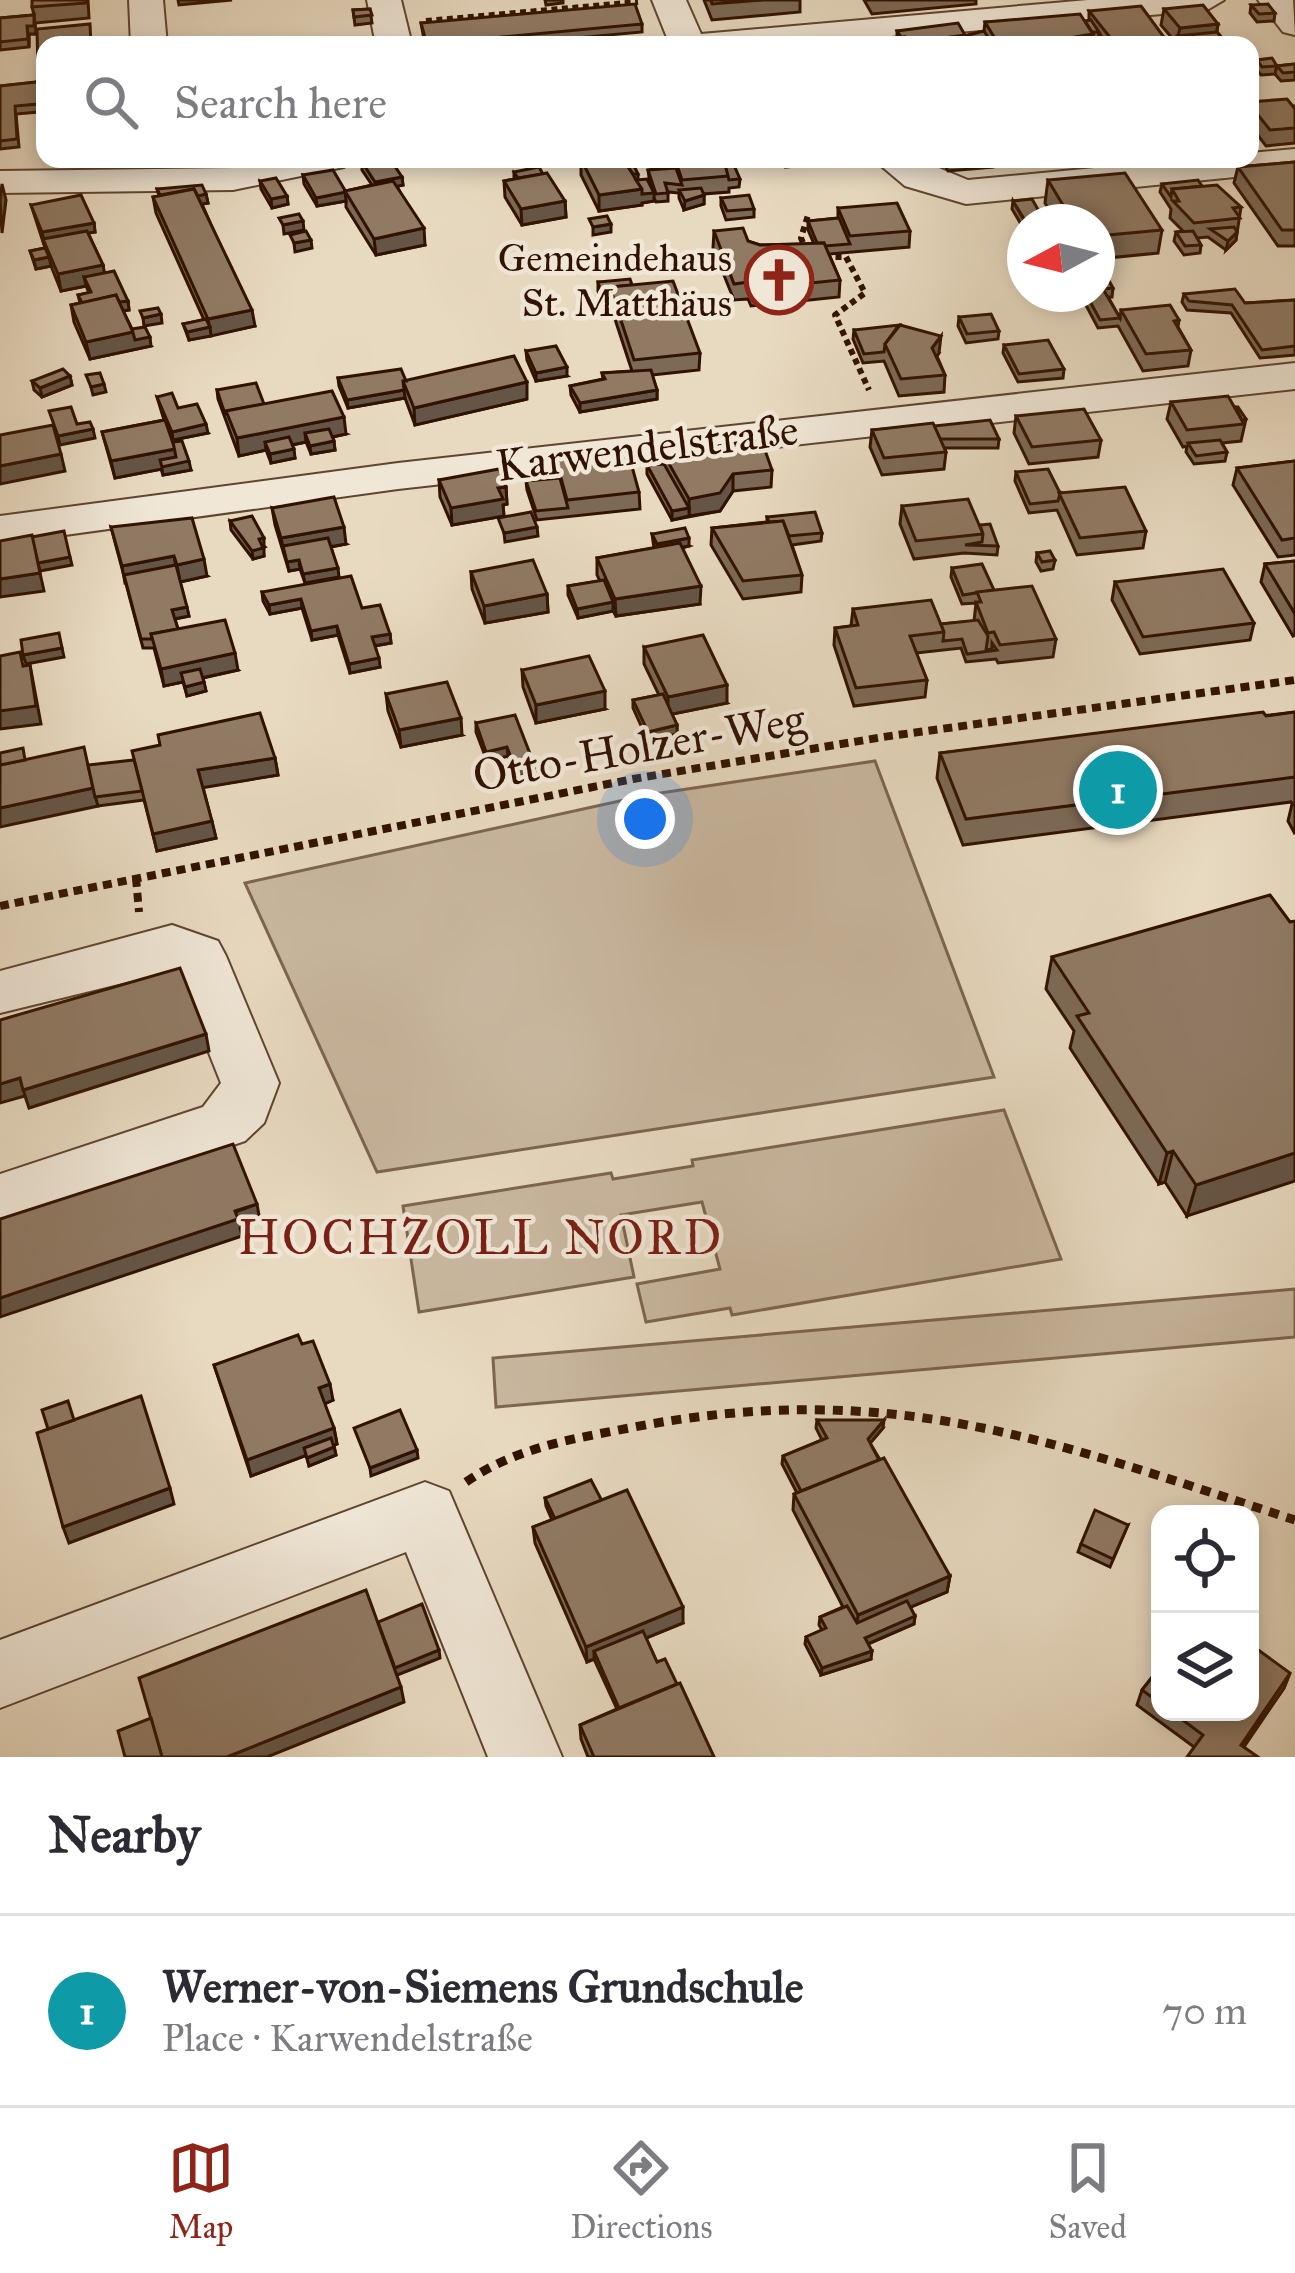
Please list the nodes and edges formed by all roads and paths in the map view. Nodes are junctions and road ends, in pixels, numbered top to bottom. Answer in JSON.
{"nodes":[{"id":1,"x":146,"y":0,"type":"edge"},
{"id":2,"x":656,"y":0,"type":"edge"},
{"id":3,"x":669,"y":0,"type":"edge"},
{"id":4,"x":1207,"y":0,"type":"edge"},
{"id":5,"x":1275,"y":0,"type":"edge"},
{"id":6,"x":389,"y":23,"type":"edge"},
{"id":7,"x":1295,"y":25,"type":"edge"},
{"id":8,"x":148,"y":36,"type":"edge"},
{"id":9,"x":685,"y":36,"type":"edge"},
{"id":10,"x":858,"y":36,"type":"edge"},
{"id":11,"x":1295,"y":160,"type":"edge"},
{"id":12,"x":1259,"y":163,"type":"edge"},
{"id":13,"x":287,"y":168,"type":"edge"},
{"id":14,"x":905,"y":168,"type":"edge"},
{"id":15,"x":1212,"y":168,"type":"edge"},
{"id":16,"x":162,"y":171,"type":"edge"},
{"id":17,"x":0,"y":182,"type":"edge"},
{"id":18,"x":808,"y":215,"type":"edge"},
{"id":19,"x":1295,"y":376,"type":"edge"},
{"id":20,"x":883,"y":419,"type":"junction"},
{"id":21,"x":0,"y":530,"type":"edge"},
{"id":22,"x":1295,"y":680,"type":"edge"},
{"id":23,"x":0,"y":907,"type":"edge"},
{"id":24,"x":0,"y":992,"type":"edge"},
{"id":25,"x":0,"y":1199,"type":"edge"},
{"id":26,"x":425,"y":1513,"type":"junction"},
{"id":27,"x":1295,"y":1520,"type":"edge"},
{"id":28,"x":0,"y":1674,"type":"edge"},
{"id":29,"x":525,"y":1757,"type":"edge"}],
"edges":[{"from":1,"to":8,"type":"street"},
{"from":2,"to":6,"type":"path"},
{"from":3,"to":9,"type":"street"},
{"from":4,"to":10,"type":"street"},
{"from":5,"to":7,"type":"street"},
{"from":11,"to":12,"type":"street"},
{"from":13,"to":16,"type":"street"},
{"from":14,"to":15,"type":"street"},
{"from":16,"to":17,"type":"street"},
{"from":18,"to":20,"type":"path"},
{"from":19,"to":20,"type":"street","name":"Karwendelstraße"},
{"from":20,"to":21,"type":"street","name":"Karwendelstraße"},
{"from":22,"to":23,"type":"path","name":"Otto-Holzer-Weg"},
{"from":24,"to":25,"type":"street"},
{"from":26,"to":27,"type":"path"},
{"from":26,"to":28,"type":"street"},
{"from":26,"to":29,"type":"street"}]}
